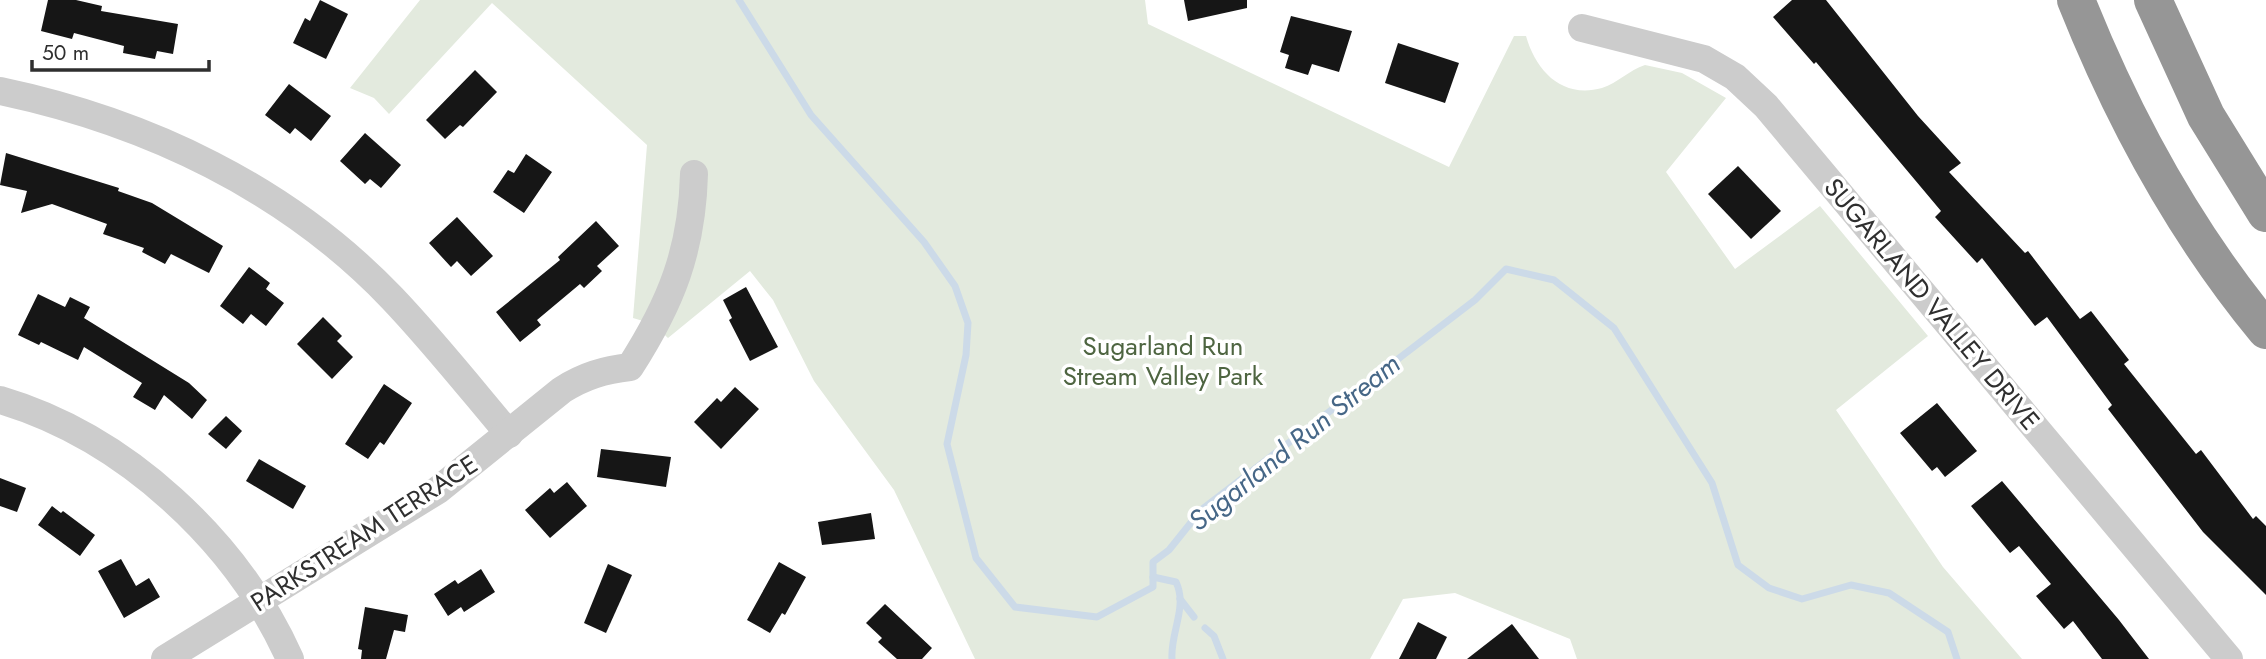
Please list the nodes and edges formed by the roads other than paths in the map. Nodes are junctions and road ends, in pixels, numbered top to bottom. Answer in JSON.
{"nodes":[{"id":1,"x":2076,"y":0,"type":"edge"},
{"id":2,"x":2153,"y":0,"type":"edge"},
{"id":3,"x":2174,"y":0,"type":"edge"},
{"id":4,"x":1582,"y":28,"type":"dead end"},
{"id":5,"x":0,"y":92,"type":"edge"},
{"id":6,"x":2206,"y":116,"type":"junction"},
{"id":7,"x":694,"y":174,"type":"dead end"},
{"id":8,"x":2266,"y":213,"type":"edge"},
{"id":9,"x":2266,"y":330,"type":"edge"},
{"id":10,"x":0,"y":400,"type":"edge"},
{"id":11,"x":509,"y":434,"type":"junction"},
{"id":12,"x":258,"y":602,"type":"junction"},
{"id":13,"x":165,"y":659,"type":"edge"},
{"id":14,"x":290,"y":659,"type":"edge"},
{"id":15,"x":2229,"y":659,"type":"edge"}],
"edges":[{"from":1,"to":9,"type":"highway"},
{"from":2,"to":6,"type":"highway"},
{"from":3,"to":6,"type":"highway"},
{"from":4,"to":15,"type":"street","name":"SUGARLAND VALLEY DRIVE"},
{"from":5,"to":11,"type":"street"},
{"from":6,"to":8,"type":"highway"},
{"from":7,"to":11,"type":"street","name":"PARKSTREAM TERRACE"},
{"from":10,"to":12,"type":"street"},
{"from":11,"to":12,"type":"street","name":"PARKSTREAM TERRACE"},
{"from":12,"to":13,"type":"street","name":"PARKSTREAM TERRACE"},
{"from":12,"to":14,"type":"street"}]}
